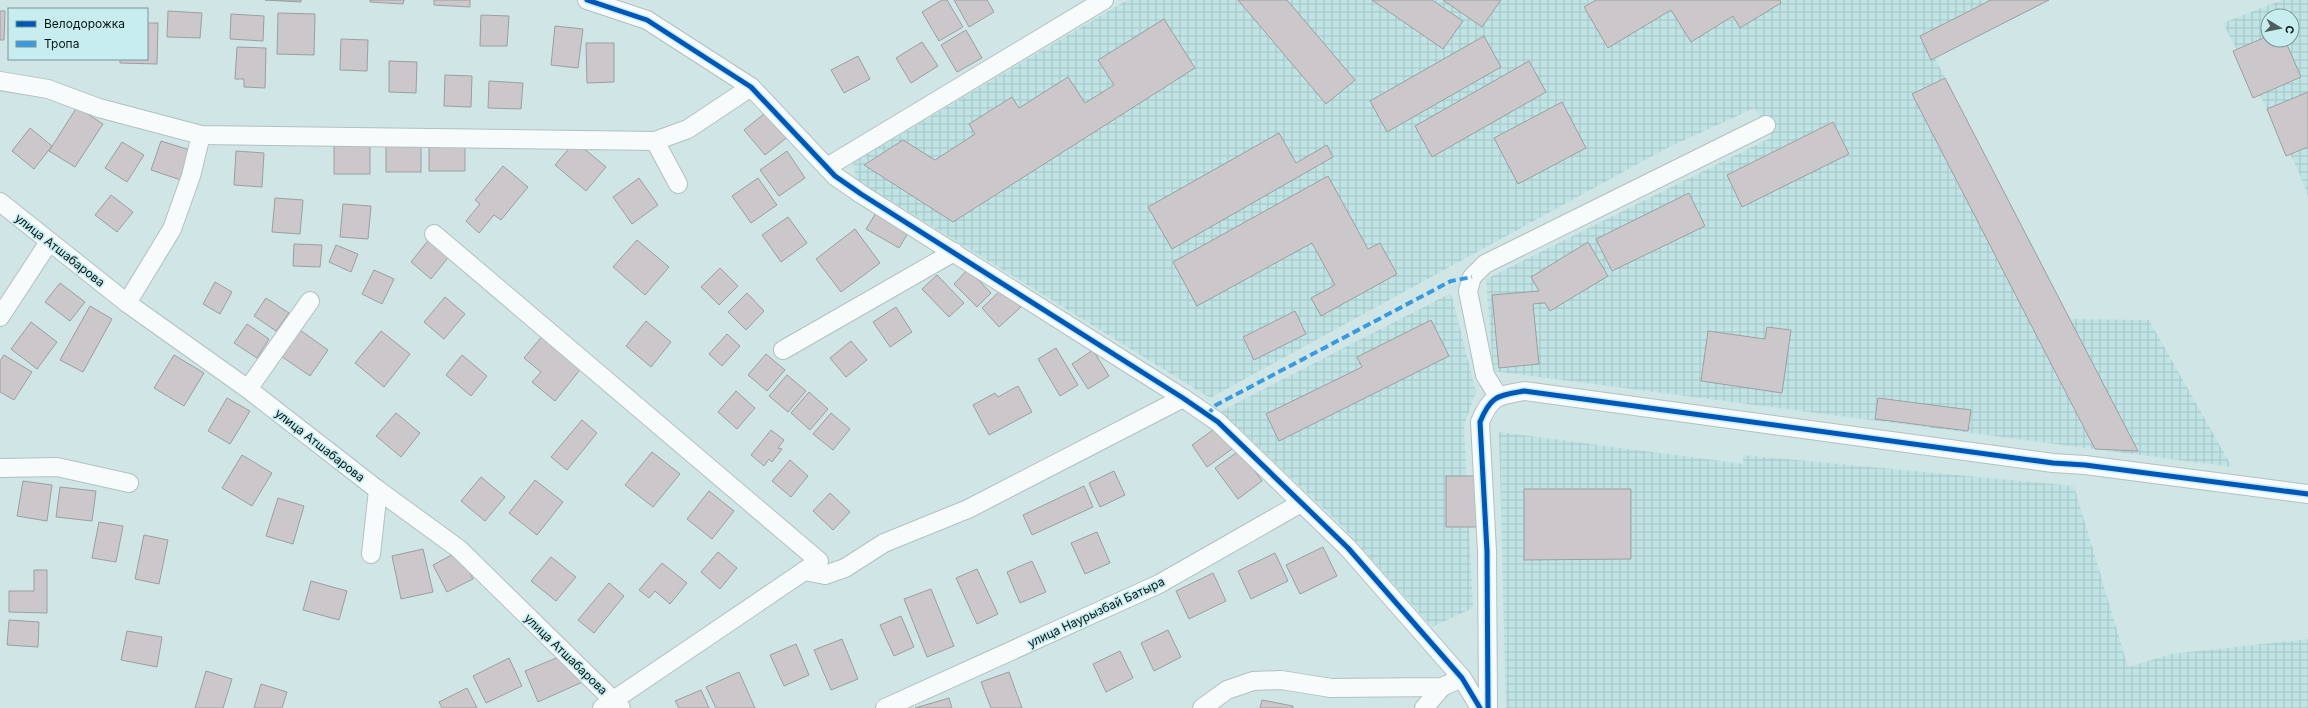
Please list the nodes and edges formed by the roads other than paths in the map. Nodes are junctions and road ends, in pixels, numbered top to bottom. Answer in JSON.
{"nodes":[{"id":1,"x":587,"y":0,"type":"edge"},
{"id":2,"x":1104,"y":0,"type":"edge"},
{"id":3,"x":0,"y":81,"type":"edge"},
{"id":4,"x":752,"y":87,"type":"junction"},
{"id":5,"x":1766,"y":125,"type":"dead end"},
{"id":6,"x":201,"y":135,"type":"junction"},
{"id":7,"x":655,"y":141,"type":"junction"},
{"id":8,"x":827,"y":167,"type":"junction"},
{"id":9,"x":678,"y":184,"type":"dead end"},
{"id":10,"x":0,"y":202,"type":"edge"},
{"id":11,"x":434,"y":234,"type":"dead end"},
{"id":12,"x":49,"y":242,"type":"junction"},
{"id":13,"x":954,"y":252,"type":"junction"},
{"id":14,"x":310,"y":301,"type":"dead end"},
{"id":15,"x":127,"y":303,"type":"junction"},
{"id":16,"x":0,"y":317,"type":"edge"},
{"id":17,"x":783,"y":350,"type":"dead end"},
{"id":18,"x":248,"y":388,"type":"junction"},
{"id":19,"x":1498,"y":396,"type":"junction"},
{"id":20,"x":1183,"y":398,"type":"junction"},
{"id":21,"x":0,"y":468,"type":"edge"},
{"id":22,"x":129,"y":483,"type":"dead end"},
{"id":23,"x":378,"y":490,"type":"junction"},
{"id":24,"x":2308,"y":494,"type":"edge"},
{"id":25,"x":1301,"y":503,"type":"junction"},
{"id":26,"x":371,"y":554,"type":"dead end"},
{"id":27,"x":804,"y":571,"type":"junction"},
{"id":28,"x":1462,"y":678,"type":"junction"},
{"id":29,"x":1442,"y":688,"type":"junction"},
{"id":30,"x":612,"y":706,"type":"edge"},
{"id":31,"x":885,"y":708,"type":"edge"},
{"id":32,"x":1202,"y":708,"type":"edge"},
{"id":33,"x":1424,"y":708,"type":"edge"},
{"id":34,"x":1480,"y":708,"type":"edge"},
{"id":35,"x":1488,"y":708,"type":"edge"}],
"edges":[{"from":1,"to":4,"type":"street"},
{"from":2,"to":8,"type":"street"},
{"from":3,"to":6,"type":"street"},
{"from":4,"to":7,"type":"street"},
{"from":4,"to":8,"type":"street"},
{"from":5,"to":19,"type":"street"},
{"from":6,"to":7,"type":"street"},
{"from":6,"to":15,"type":"street"},
{"from":7,"to":9,"type":"street"},
{"from":8,"to":13,"type":"street"},
{"from":10,"to":12,"type":"street","name":"улица Атшабарова"},
{"from":11,"to":27,"type":"street"},
{"from":12,"to":15,"type":"street","name":"улица Атшабарова"},
{"from":12,"to":16,"type":"street"},
{"from":13,"to":17,"type":"street"},
{"from":13,"to":20,"type":"street"},
{"from":14,"to":18,"type":"street"},
{"from":15,"to":18,"type":"street","name":"улица Атшабарова"},
{"from":18,"to":23,"type":"street","name":"улица Атшабарова"},
{"from":19,"to":24,"type":"street"},
{"from":19,"to":35,"type":"street"},
{"from":20,"to":25,"type":"street"},
{"from":20,"to":27,"type":"street"},
{"from":21,"to":22,"type":"street"},
{"from":23,"to":26,"type":"street"},
{"from":23,"to":30,"type":"street","name":"улица Атшабарова"},
{"from":25,"to":28,"type":"street"},
{"from":25,"to":31,"type":"street","name":"улица Наурызбай Батыра"},
{"from":27,"to":30,"type":"street"},
{"from":28,"to":29,"type":"street"},
{"from":28,"to":34,"type":"street"},
{"from":29,"to":32,"type":"street"},
{"from":29,"to":33,"type":"street"}]}
